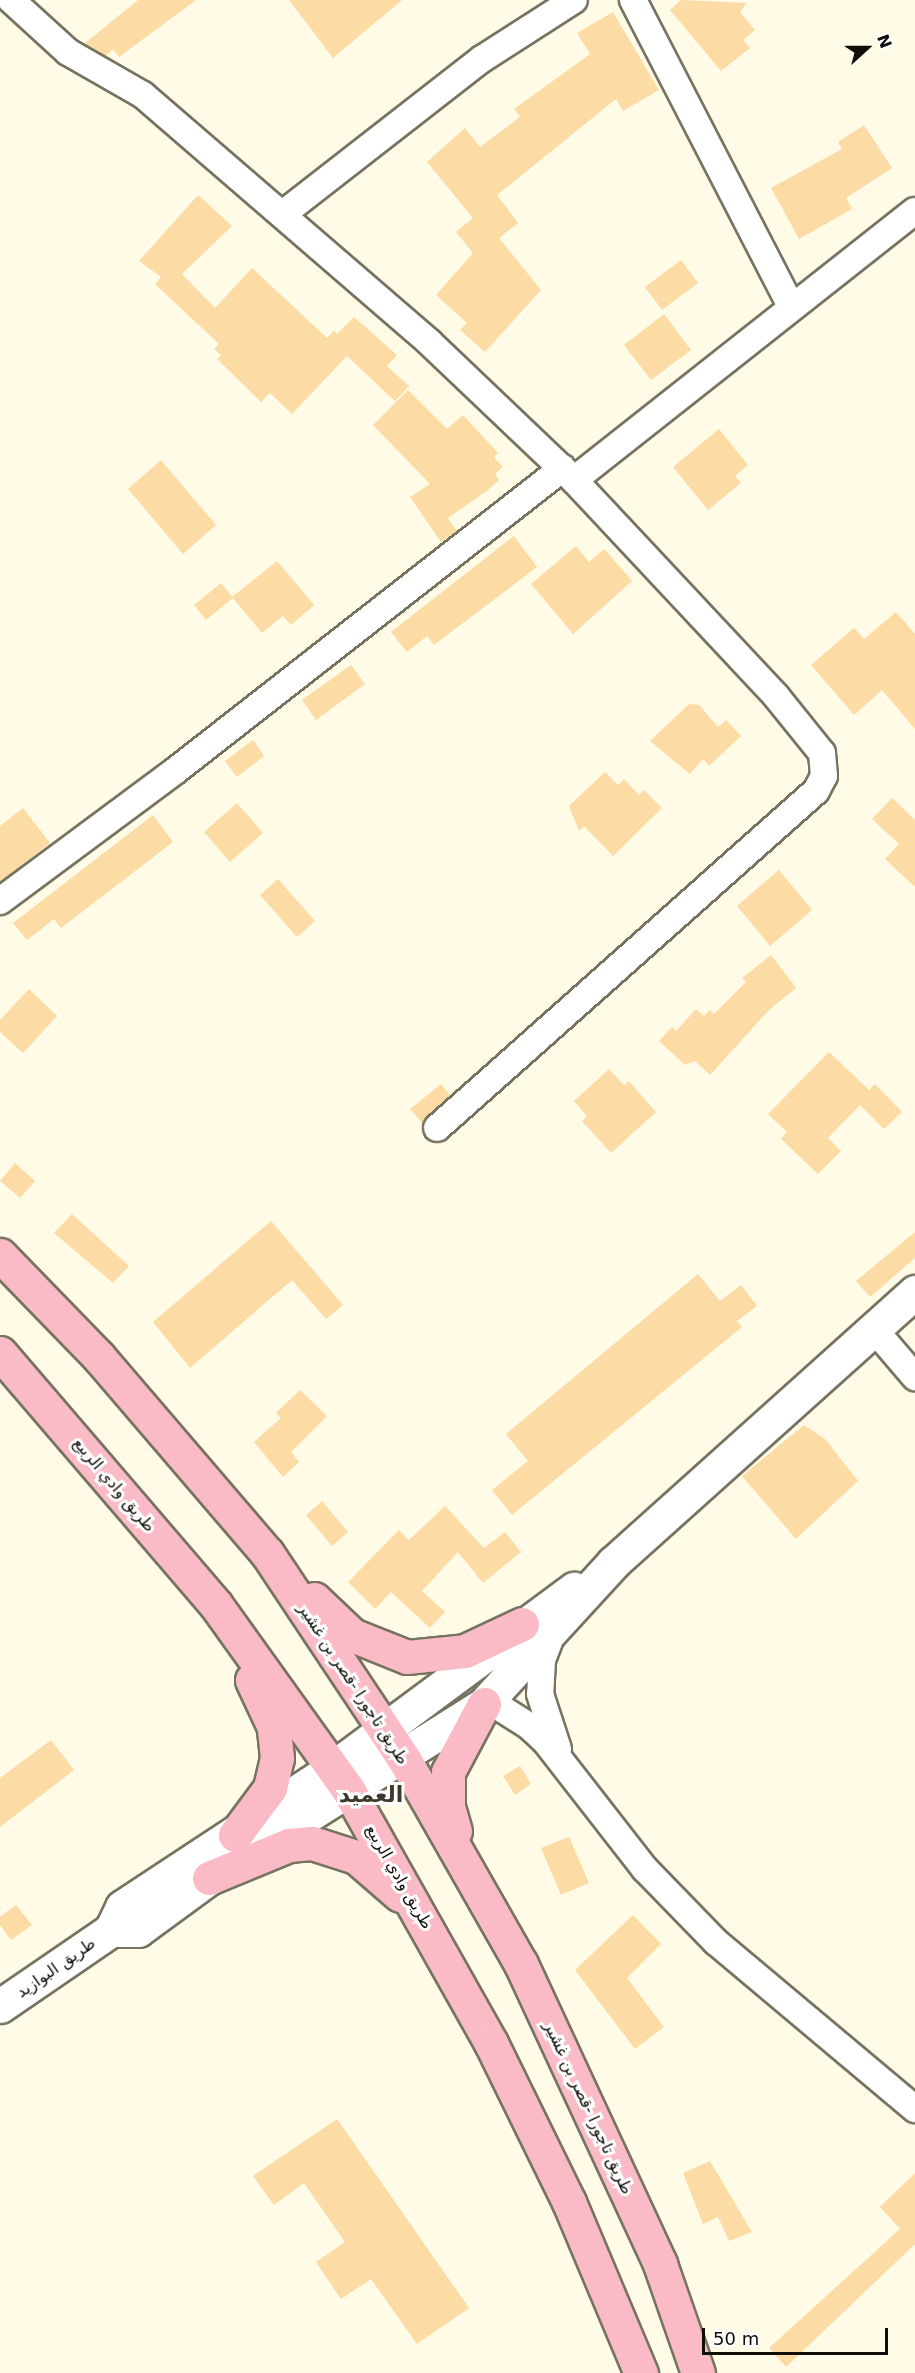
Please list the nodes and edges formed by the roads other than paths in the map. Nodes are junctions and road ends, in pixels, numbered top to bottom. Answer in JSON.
{"nodes":[{"id":1,"x":11,"y":0,"type":"edge"},
{"id":2,"x":574,"y":0,"type":"edge"},
{"id":3,"x":633,"y":0,"type":"edge"},
{"id":4,"x":915,"y":211,"type":"edge"},
{"id":5,"x":284,"y":213,"type":"junction"},
{"id":6,"x":791,"y":306,"type":"junction"},
{"id":7,"x":569,"y":474,"type":"junction"},
{"id":8,"x":0,"y":900,"type":"edge"},
{"id":9,"x":437,"y":1128,"type":"dead end"},
{"id":10,"x":0,"y":1255,"type":"edge"},
{"id":11,"x":915,"y":1292,"type":"edge"},
{"id":12,"x":873,"y":1328,"type":"junction"},
{"id":13,"x":0,"y":1353,"type":"edge"},
{"id":14,"x":915,"y":1377,"type":"edge"},
{"id":15,"x":267,"y":1553,"type":"junction"},
{"id":16,"x":613,"y":1563,"type":"junction"},
{"id":17,"x":216,"y":1605,"type":"junction"},
{"id":18,"x":522,"y":1624,"type":"junction"},
{"id":19,"x":554,"y":1630,"type":"junction"},
{"id":20,"x":486,"y":1702,"type":"junction"},
{"id":21,"x":386,"y":1731,"type":"junction"},
{"id":22,"x":404,"y":1758,"type":"junction"},
{"id":23,"x":564,"y":1763,"type":"junction"},
{"id":24,"x":341,"y":1779,"type":"junction"},
{"id":25,"x":235,"y":1835,"type":"junction"},
{"id":26,"x":464,"y":1865,"type":"junction"},
{"id":27,"x":209,"y":1878,"type":"junction"},
{"id":28,"x":423,"y":1916,"type":"junction"},
{"id":29,"x":111,"y":1930,"type":"junction"},
{"id":30,"x":0,"y":2006,"type":"edge"},
{"id":31,"x":915,"y":2109,"type":"edge"},
{"id":32,"x":641,"y":2373,"type":"edge"},
{"id":33,"x":698,"y":2373,"type":"edge"}],
"edges":[{"from":1,"to":5,"type":"street"},
{"from":2,"to":5,"type":"street"},
{"from":3,"to":6,"type":"street"},
{"from":4,"to":6,"type":"street"},
{"from":5,"to":7,"type":"street"},
{"from":6,"to":7,"type":"street"},
{"from":7,"to":8,"type":"street"},
{"from":7,"to":9,"type":"street"},
{"from":10,"to":15,"type":"highway","name":"طريق تاجورا -قصر بن غشير"},
{"from":11,"to":12,"type":"main road"},
{"from":12,"to":14,"type":"street"},
{"from":12,"to":16,"type":"main road"},
{"from":13,"to":17,"type":"highway","name":"طريق وادي الربيع"},
{"from":15,"to":18,"type":"highway"},
{"from":15,"to":21,"type":"highway","name":"طريق تاجورا -قصر بن غشير"},
{"from":16,"to":18,"type":"main road"},
{"from":16,"to":19,"type":"main road"},
{"from":17,"to":24,"type":"highway","name":"طريق وادي الربيع"},
{"from":17,"to":25,"type":"highway"},
{"from":18,"to":21,"type":"main road"},
{"from":19,"to":20,"type":"main road"},
{"from":19,"to":23,"type":"street"},
{"from":20,"to":22,"type":"main road"},
{"from":20,"to":23,"type":"street"},
{"from":20,"to":26,"type":"highway"},
{"from":21,"to":22,"type":"highway","name":"طريق تاجورا -قصر بن غشير"},
{"from":21,"to":24,"type":"main road"},
{"from":22,"to":24,"type":"main road"},
{"from":22,"to":26,"type":"highway","name":"طريق تاجورا -قصر بن غشير"},
{"from":23,"to":31,"type":"street"},
{"from":24,"to":25,"type":"main road"},
{"from":24,"to":27,"type":"main road"},
{"from":24,"to":28,"type":"highway","name":"طريق وادي الربيع"},
{"from":25,"to":29,"type":"main road"},
{"from":26,"to":33,"type":"highway","name":"طريق تاجورا -قصر بن غشير"},
{"from":27,"to":28,"type":"highway"},
{"from":27,"to":29,"type":"main road"},
{"from":28,"to":32,"type":"highway","name":"طريق وادي الربيع"},
{"from":29,"to":30,"type":"main road","name":"طريق البوازيد"}]}
